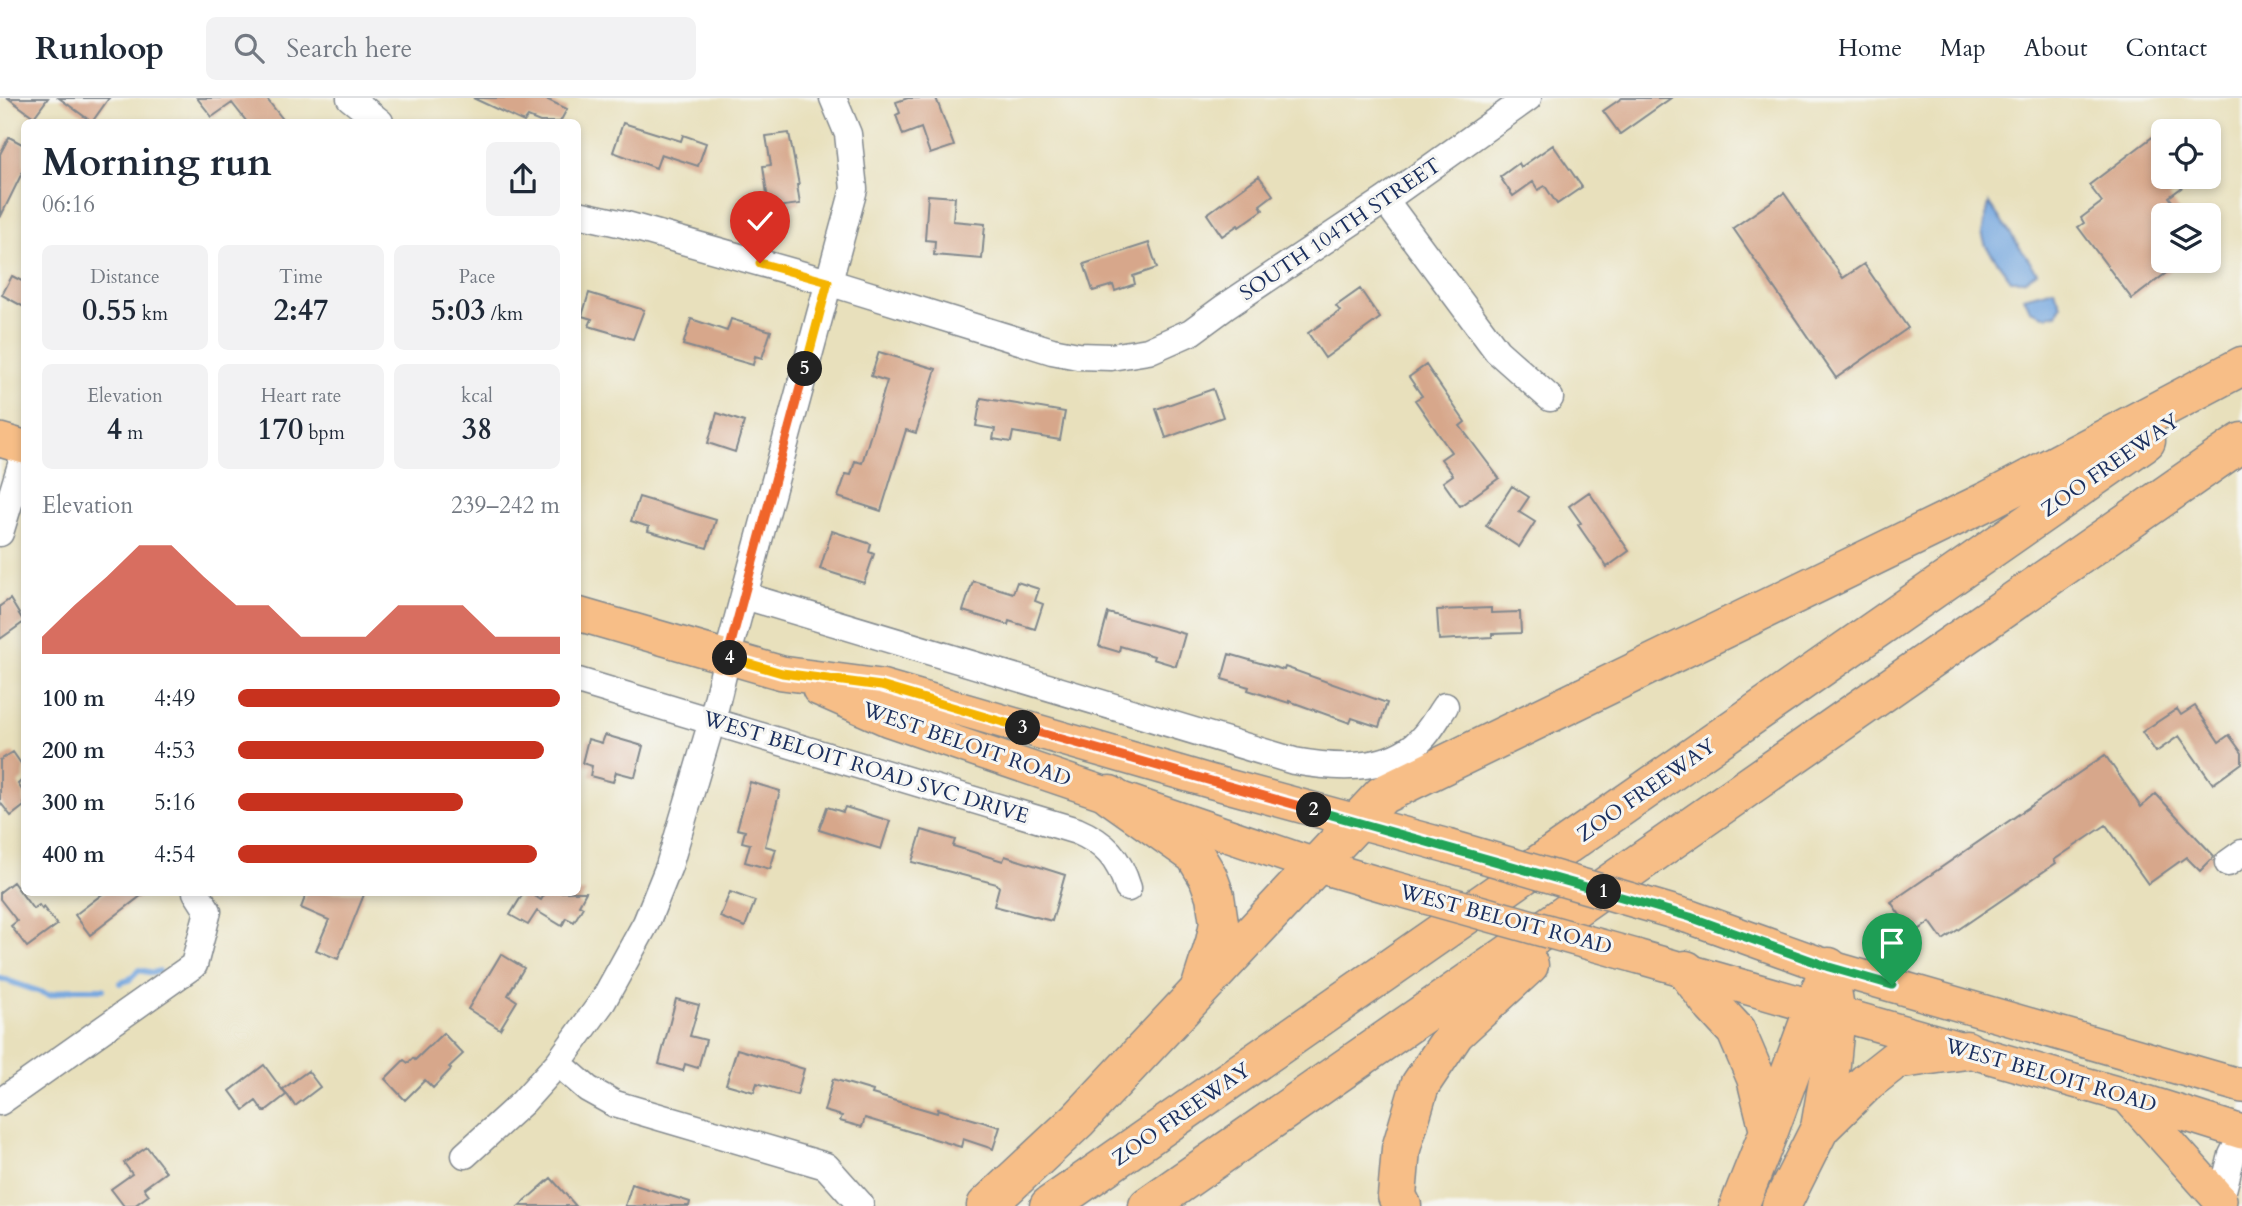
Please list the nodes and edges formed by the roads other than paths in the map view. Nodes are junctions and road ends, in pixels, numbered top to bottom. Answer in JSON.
{"nodes":[{"id":1,"x":350,"y":98,"type":"edge"},
{"id":2,"x":833,"y":98,"type":"edge"},
{"id":3,"x":1528,"y":98,"type":"edge"},
{"id":4,"x":376,"y":119,"type":"edge"},
{"id":5,"x":1385,"y":200,"type":"junction"},
{"id":6,"x":581,"y":215,"type":"edge"},
{"id":7,"x":828,"y":282,"type":"junction"},
{"id":8,"x":2242,"y":366,"type":"edge"},
{"id":9,"x":2242,"y":373,"type":"edge"},
{"id":10,"x":1550,"y":398,"type":"dead end"},
{"id":11,"x":0,"y":440,"type":"edge"},
{"id":12,"x":2242,"y":442,"type":"edge"},
{"id":13,"x":21,"y":446,"type":"edge"},
{"id":14,"x":21,"y":465,"type":"edge"},
{"id":15,"x":0,"y":533,"type":"edge"},
{"id":16,"x":745,"y":596,"type":"junction"},
{"id":17,"x":581,"y":615,"type":"edge"},
{"id":18,"x":727,"y":658,"type":"junction"},
{"id":19,"x":782,"y":673,"type":"junction"},
{"id":20,"x":581,"y":682,"type":"edge"},
{"id":21,"x":1445,"y":706,"type":"dead end"},
{"id":22,"x":712,"y":721,"type":"junction"},
{"id":23,"x":1110,"y":794,"type":"junction"},
{"id":24,"x":1356,"y":822,"type":"junction"},
{"id":25,"x":1315,"y":865,"type":"junction"},
{"id":26,"x":1637,"y":865,"type":"junction"},
{"id":27,"x":1128,"y":888,"type":"dead end"},
{"id":28,"x":199,"y":896,"type":"edge"},
{"id":29,"x":1829,"y":967,"type":"junction"},
{"id":30,"x":1686,"y":970,"type":"junction"},
{"id":31,"x":1199,"y":992,"type":"junction"},
{"id":32,"x":1825,"y":1010,"type":"junction"},
{"id":33,"x":1966,"y":1050,"type":"junction"},
{"id":34,"x":558,"y":1063,"type":"junction"},
{"id":35,"x":2242,"y":1086,"type":"edge"},
{"id":36,"x":2127,"y":1096,"type":"junction"},
{"id":37,"x":0,"y":1102,"type":"edge"},
{"id":38,"x":1820,"y":1128,"type":"junction"},
{"id":39,"x":1769,"y":1131,"type":"junction"},
{"id":40,"x":2242,"y":1134,"type":"edge"},
{"id":41,"x":465,"y":1155,"type":"dead end"},
{"id":42,"x":2220,"y":1203,"type":"edge"},
{"id":43,"x":860,"y":1204,"type":"edge"},
{"id":44,"x":986,"y":1206,"type":"edge"},
{"id":45,"x":1049,"y":1206,"type":"edge"},
{"id":46,"x":1148,"y":1206,"type":"edge"},
{"id":47,"x":1402,"y":1206,"type":"edge"},
{"id":48,"x":1739,"y":1206,"type":"edge"},
{"id":49,"x":1781,"y":1206,"type":"edge"}],
"edges":[{"from":1,"to":4,"type":"street"},
{"from":2,"to":7,"type":"street"},
{"from":3,"to":5,"type":"street","name":"SOUTH 104TH STREET"},
{"from":5,"to":7,"type":"street","name":"SOUTH 104TH STREET"},
{"from":5,"to":10,"type":"street"},
{"from":6,"to":7,"type":"street","name":"SOUTH 104TH STREET"},
{"from":7,"to":16,"type":"street"},
{"from":8,"to":24,"type":"highway"},
{"from":9,"to":45,"type":"highway","name":"ZOO FREEWAY"},
{"from":11,"to":13,"type":"main road"},
{"from":12,"to":26,"type":"highway"},
{"from":14,"to":15,"type":"street"},
{"from":16,"to":18,"type":"street"},
{"from":16,"to":21,"type":"street"},
{"from":17,"to":18,"type":"main road","name":"WEST BELOIT ROAD"},
{"from":18,"to":19,"type":"main road","name":"WEST BELOIT ROAD"},
{"from":18,"to":22,"type":"street"},
{"from":19,"to":23,"type":"main road","name":"WEST BELOIT ROAD"},
{"from":19,"to":24,"type":"main road","name":"WEST BELOIT ROAD"},
{"from":20,"to":22,"type":"street","name":"WEST BELOIT ROAD SVC DRIVE"},
{"from":22,"to":27,"type":"street","name":"WEST BELOIT ROAD SVC DRIVE"},
{"from":22,"to":34,"type":"street"},
{"from":23,"to":25,"type":"main road","name":"WEST BELOIT ROAD"},
{"from":23,"to":31,"type":"highway"},
{"from":24,"to":25,"type":"highway"},
{"from":24,"to":29,"type":"main road","name":"WEST BELOIT ROAD","bridge":true},
{"from":25,"to":30,"type":"main road","name":"WEST BELOIT ROAD","bridge":true},
{"from":25,"to":31,"type":"highway"},
{"from":26,"to":46,"type":"highway"},
{"from":26,"to":47,"type":"highway"},
{"from":28,"to":37,"type":"street"},
{"from":29,"to":32,"type":"highway"},
{"from":29,"to":35,"type":"main road","name":"WEST BELOIT ROAD"},
{"from":30,"to":32,"type":"main road","name":"WEST BELOIT ROAD"},
{"from":30,"to":39,"type":"highway"},
{"from":31,"to":44,"type":"highway"},
{"from":32,"to":33,"type":"main road","name":"WEST BELOIT ROAD"},
{"from":32,"to":38,"type":"highway"},
{"from":32,"to":39,"type":"highway"},
{"from":33,"to":36,"type":"main road","name":"WEST BELOIT ROAD"},
{"from":33,"to":38,"type":"highway"},
{"from":34,"to":41,"type":"street"},
{"from":34,"to":43,"type":"street"},
{"from":36,"to":40,"type":"main road","name":"WEST BELOIT ROAD"},
{"from":36,"to":42,"type":"main road"},
{"from":38,"to":49,"type":"highway"},
{"from":39,"to":48,"type":"highway"},
{"from":40,"to":42,"type":"street"}]}
